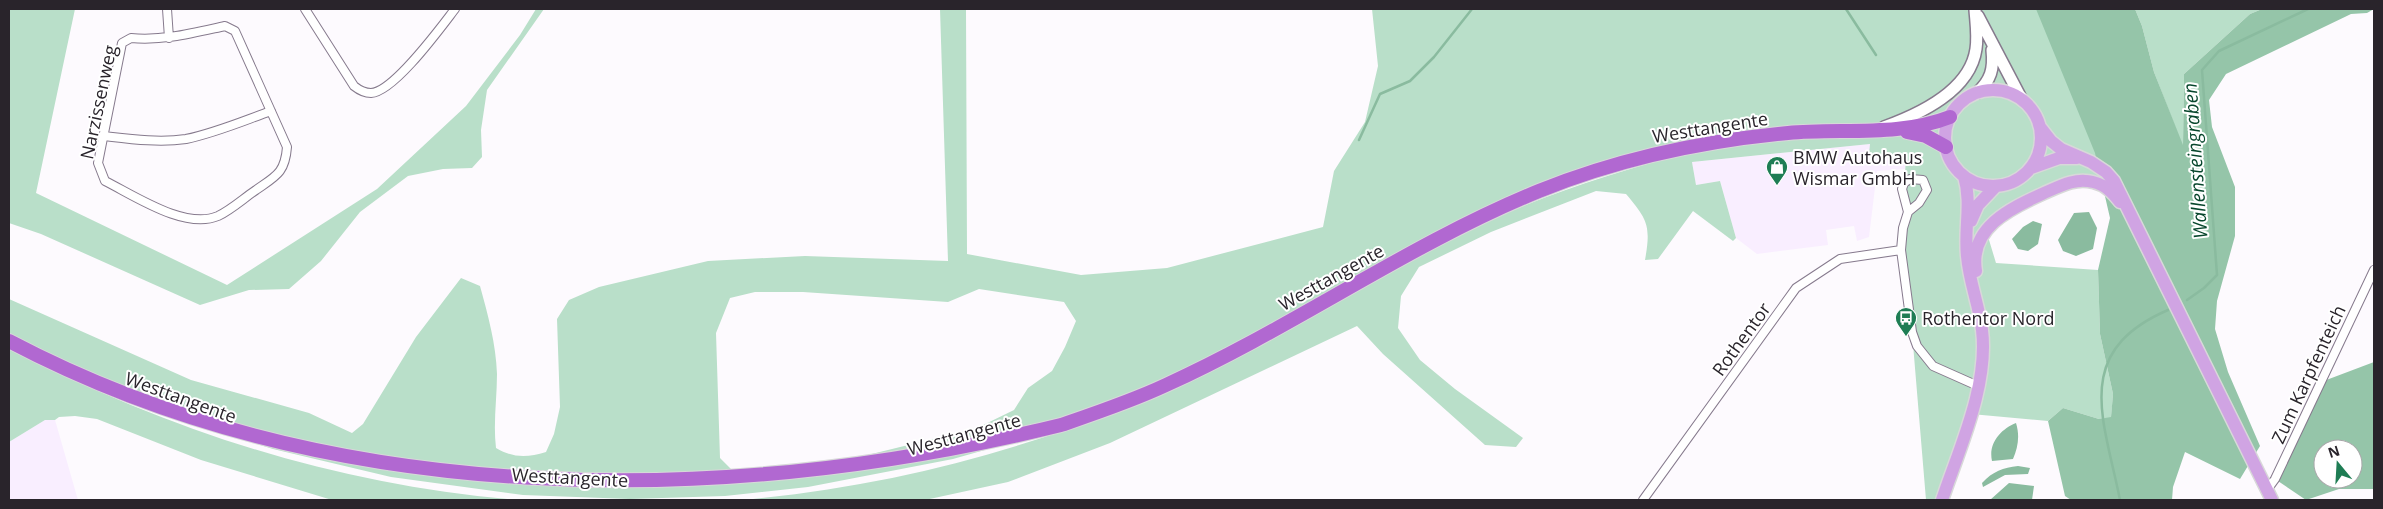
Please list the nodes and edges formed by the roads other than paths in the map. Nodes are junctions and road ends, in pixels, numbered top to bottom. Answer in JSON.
{"nodes":[{"id":1,"x":167,"y":9,"type":"edge"},
{"id":2,"x":305,"y":9,"type":"edge"},
{"id":3,"x":455,"y":9,"type":"edge"},
{"id":4,"x":1975,"y":9,"type":"edge"},
{"id":5,"x":169,"y":38,"type":"junction"},
{"id":6,"x":1991,"y":43,"type":"junction"},
{"id":7,"x":1976,"y":93,"type":"junction"},
{"id":8,"x":2020,"y":98,"type":"junction"},
{"id":9,"x":271,"y":111,"type":"junction"},
{"id":10,"x":1950,"y":117,"type":"junction"},
{"id":11,"x":2040,"y":127,"type":"junction"},
{"id":12,"x":1876,"y":130,"type":"junction"},
{"id":13,"x":1894,"y":130,"type":"junction"},
{"id":14,"x":104,"y":136,"type":"junction"},
{"id":15,"x":1946,"y":147,"type":"junction"},
{"id":16,"x":2091,"y":162,"type":"junction"},
{"id":17,"x":2031,"y":168,"type":"junction"},
{"id":18,"x":1964,"y":176,"type":"junction"},
{"id":19,"x":1996,"y":186,"type":"junction"},
{"id":20,"x":1908,"y":212,"type":"dead end"},
{"id":21,"x":2133,"y":216,"type":"junction"},
{"id":22,"x":1968,"y":230,"type":"junction"},
{"id":23,"x":1901,"y":250,"type":"junction"},
{"id":24,"x":2374,"y":270,"type":"edge"},
{"id":25,"x":1979,"y":310,"type":"junction"},
{"id":26,"x":9,"y":341,"type":"edge"},
{"id":27,"x":1978,"y":386,"type":"junction"},
{"id":28,"x":899,"y":471,"type":"dead end"},
{"id":29,"x":391,"y":477,"type":"dead end"},
{"id":30,"x":2269,"y":495,"type":"edge"},
{"id":31,"x":1643,"y":500,"type":"edge"},
{"id":32,"x":1942,"y":500,"type":"edge"}],
"edges":[{"from":1,"to":5,"type":"street"},
{"from":2,"to":3,"type":"street"},
{"from":4,"to":6,"type":"main road"},
{"from":4,"to":12,"type":"main road"},
{"from":5,"to":9,"type":"street","name":"Narzissenweg"},
{"from":5,"to":14,"type":"street","name":"Narzissenweg"},
{"from":6,"to":7,"type":"main road"},
{"from":6,"to":8,"type":"main road"},
{"from":7,"to":8,"type":"main road"},
{"from":7,"to":10,"type":"main road"},
{"from":8,"to":11,"type":"main road"},
{"from":9,"to":14,"type":"street"},
{"from":9,"to":14,"type":"street","name":"Narzissenweg"},
{"from":10,"to":13,"type":"highway","name":"Westtangente"},
{"from":10,"to":15,"type":"main road"},
{"from":11,"to":16,"type":"main road"},
{"from":11,"to":17,"type":"main road"},
{"from":12,"to":13,"type":"highway","name":"Westtangente"},
{"from":12,"to":28,"type":"highway","name":"Westtangente"},
{"from":13,"to":15,"type":"highway","name":"Westtangente"},
{"from":15,"to":18,"type":"main road"},
{"from":16,"to":17,"type":"main road"},
{"from":16,"to":21,"type":"main road"},
{"from":17,"to":19,"type":"main road"},
{"from":18,"to":19,"type":"main road"},
{"from":18,"to":22,"type":"main road"},
{"from":19,"to":22,"type":"main road"},
{"from":20,"to":23,"type":"street"},
{"from":21,"to":25,"type":"main road"},
{"from":21,"to":30,"type":"main road"},
{"from":22,"to":25,"type":"main road"},
{"from":23,"to":27,"type":"street"},
{"from":23,"to":31,"type":"street","name":"Rothentor"},
{"from":24,"to":30,"type":"street","name":"Zum Karpfenteich"},
{"from":25,"to":27,"type":"main road"},
{"from":26,"to":29,"type":"highway","name":"Westtangente"},
{"from":27,"to":32,"type":"main road"}]}
